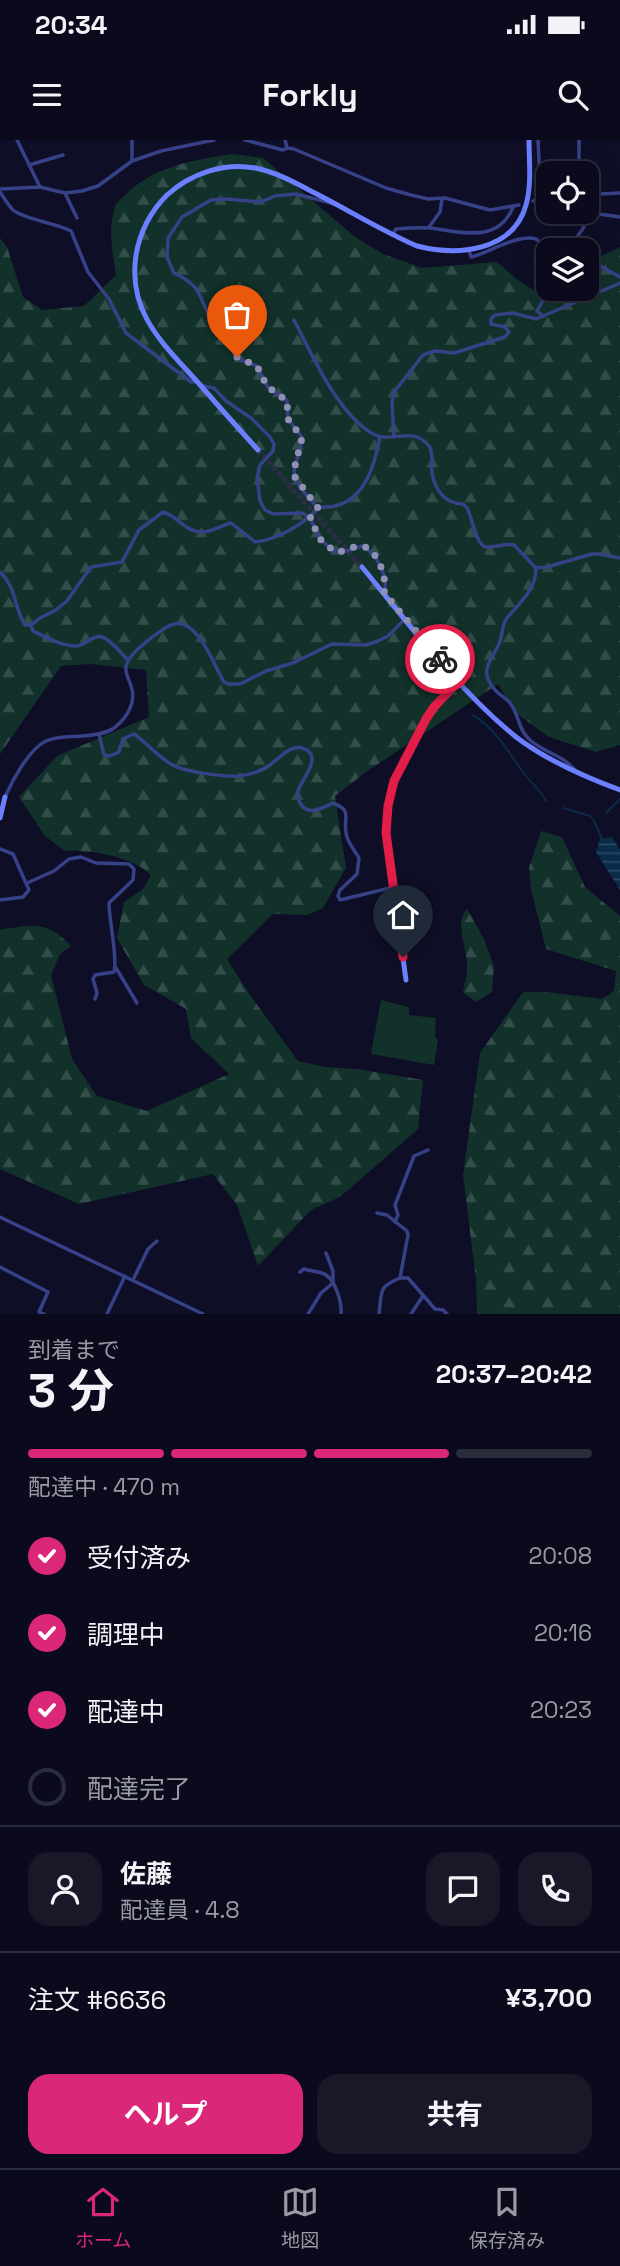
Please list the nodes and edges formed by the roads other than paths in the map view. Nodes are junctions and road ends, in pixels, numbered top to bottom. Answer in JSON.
{"nodes":[{"id":1,"x":17,"y":140,"type":"edge"},
{"id":2,"x":132,"y":140,"type":"edge"},
{"id":3,"x":214,"y":140,"type":"edge"},
{"id":4,"x":245,"y":140,"type":"edge"},
{"id":5,"x":285,"y":140,"type":"edge"},
{"id":6,"x":529,"y":140,"type":"edge"},
{"id":7,"x":538,"y":140,"type":"edge"},
{"id":8,"x":579,"y":140,"type":"edge"},
{"id":9,"x":287,"y":148,"type":"junction"},
{"id":10,"x":63,"y":155,"type":"dead end"},
{"id":11,"x":132,"y":161,"type":"junction"},
{"id":12,"x":539,"y":161,"type":"edge"},
{"id":13,"x":579,"y":161,"type":"edge"},
{"id":14,"x":29,"y":165,"type":"junction"},
{"id":15,"x":40,"y":187,"type":"junction"},
{"id":16,"x":0,"y":191,"type":"edge"},
{"id":17,"x":65,"y":193,"type":"junction"},
{"id":18,"x":599,"y":193,"type":"edge"},
{"id":19,"x":620,"y":193,"type":"edge"},
{"id":20,"x":442,"y":198,"type":"junction"},
{"id":21,"x":536,"y":200,"type":"edge"},
{"id":22,"x":533,"y":201,"type":"dead end"},
{"id":23,"x":337,"y":203,"type":"junction"},
{"id":24,"x":519,"y":205,"type":"dead end"},
{"id":25,"x":513,"y":207,"type":"junction"},
{"id":26,"x":599,"y":214,"type":"edge"},
{"id":27,"x":77,"y":218,"type":"dead end"},
{"id":28,"x":620,"y":218,"type":"edge"},
{"id":29,"x":584,"y":227,"type":"dead end"},
{"id":30,"x":429,"y":228,"type":"junction"},
{"id":31,"x":393,"y":234,"type":"junction"},
{"id":32,"x":576,"y":238,"type":"edge"},
{"id":33,"x":536,"y":240,"type":"edge"},
{"id":34,"x":469,"y":251,"type":"junction"},
{"id":35,"x":599,"y":265,"type":"edge"},
{"id":36,"x":620,"y":277,"type":"edge"},
{"id":37,"x":620,"y":283,"type":"edge"},
{"id":38,"x":542,"y":301,"type":"edge"},
{"id":39,"x":544,"y":316,"type":"junction"},
{"id":40,"x":293,"y":320,"type":"dead end"},
{"id":41,"x":196,"y":381,"type":"junction"},
{"id":42,"x":201,"y":386,"type":"junction"},
{"id":43,"x":380,"y":437,"type":"junction"},
{"id":44,"x":394,"y":437,"type":"junction"},
{"id":45,"x":258,"y":450,"type":"tunnel mouth"},
{"id":46,"x":318,"y":508,"type":"junction"},
{"id":47,"x":310,"y":518,"type":"junction"},
{"id":48,"x":620,"y":558,"type":"edge"},
{"id":49,"x":362,"y":566,"type":"tunnel mouth"},
{"id":50,"x":536,"y":568,"type":"junction"},
{"id":51,"x":0,"y":572,"type":"edge"},
{"id":52,"x":384,"y":593,"type":"junction"},
{"id":53,"x":405,"y":619,"type":"junction"},
{"id":54,"x":31,"y":625,"type":"junction"},
{"id":55,"x":128,"y":660,"type":"junction"},
{"id":56,"x":459,"y":681,"type":"junction"},
{"id":57,"x":99,"y":734,"type":"junction"},
{"id":58,"x":577,"y":772,"type":"junction"},
{"id":59,"x":620,"y":790,"type":"edge"},
{"id":60,"x":5,"y":797,"type":"joint"},
{"id":61,"x":0,"y":818,"type":"edge"},
{"id":62,"x":0,"y":849,"type":"edge"},
{"id":63,"x":27,"y":883,"type":"junction"},
{"id":64,"x":394,"y":887,"type":"junction"},
{"id":65,"x":0,"y":900,"type":"edge"},
{"id":66,"x":116,"y":968,"type":"junction"},
{"id":67,"x":406,"y":980,"type":"dead end"},
{"id":68,"x":95,"y":999,"type":"dead end"},
{"id":69,"x":137,"y":1003,"type":"dead end"},
{"id":70,"x":428,"y":1150,"type":"dead end"},
{"id":71,"x":377,"y":1213,"type":"dead end"},
{"id":72,"x":0,"y":1217,"type":"edge"},
{"id":73,"x":396,"y":1222,"type":"junction"},
{"id":74,"x":157,"y":1241,"type":"dead end"},
{"id":75,"x":326,"y":1252,"type":"dead end"},
{"id":76,"x":0,"y":1267,"type":"edge"},
{"id":77,"x":300,"y":1272,"type":"dead end"},
{"id":78,"x":125,"y":1276,"type":"junction"},
{"id":79,"x":400,"y":1278,"type":"junction"},
{"id":80,"x":133,"y":1280,"type":"junction"},
{"id":81,"x":332,"y":1283,"type":"junction"},
{"id":82,"x":423,"y":1296,"type":"junction"},
{"id":83,"x":44,"y":1314,"type":"edge"},
{"id":84,"x":107,"y":1314,"type":"edge"},
{"id":85,"x":203,"y":1314,"type":"edge"},
{"id":86,"x":309,"y":1314,"type":"edge"},
{"id":87,"x":341,"y":1314,"type":"edge"},
{"id":88,"x":379,"y":1314,"type":"edge"},
{"id":89,"x":411,"y":1314,"type":"edge"},
{"id":90,"x":447,"y":1314,"type":"edge"}],
"edges":[{"from":1,"to":14,"type":"street"},
{"from":2,"to":11,"type":"street"},
{"from":3,"to":11,"type":"street"},
{"from":4,"to":9,"type":"street"},
{"from":5,"to":9,"type":"street"},
{"from":6,"to":34,"type":"street"},
{"from":7,"to":12,"type":"street"},
{"from":8,"to":13,"type":"street"},
{"from":9,"to":20,"type":"street"},
{"from":10,"to":14,"type":"street"},
{"from":11,"to":17,"type":"street"},
{"from":14,"to":15,"type":"street"},
{"from":15,"to":16,"type":"street"},
{"from":15,"to":17,"type":"street"},
{"from":16,"to":41,"type":"street"},
{"from":17,"to":27,"type":"street"},
{"from":18,"to":19,"type":"street"},
{"from":20,"to":25,"type":"street"},
{"from":20,"to":30,"type":"street"},
{"from":21,"to":22,"type":"street"},
{"from":23,"to":31,"type":"street"},
{"from":23,"to":41,"type":"street"},
{"from":23,"to":46,"type":"street"},
{"from":24,"to":25,"type":"street"},
{"from":25,"to":30,"type":"street"},
{"from":26,"to":28,"type":"street"},
{"from":29,"to":32,"type":"street"},
{"from":30,"to":31,"type":"street"},
{"from":31,"to":34,"type":"street"},
{"from":33,"to":34,"type":"street"},
{"from":35,"to":36,"type":"street"},
{"from":37,"to":39,"type":"street"},
{"from":38,"to":39,"type":"street"},
{"from":39,"to":44,"type":"street"},
{"from":40,"to":43,"type":"street"},
{"from":41,"to":42,"type":"street"},
{"from":42,"to":45,"type":"street"},
{"from":42,"to":47,"type":"street"},
{"from":43,"to":44,"type":"street"},
{"from":43,"to":46,"type":"street"},
{"from":44,"to":50,"type":"street"},
{"from":46,"to":47,"type":"street"},
{"from":47,"to":52,"type":"street"},
{"from":47,"to":54,"type":"street"},
{"from":48,"to":50,"type":"street"},
{"from":49,"to":52,"type":"street"},
{"from":50,"to":58,"type":"street"},
{"from":51,"to":54,"type":"street"},
{"from":52,"to":53,"type":"street"},
{"from":53,"to":55,"type":"street"},
{"from":53,"to":56,"type":"street"},
{"from":54,"to":55,"type":"street"},
{"from":55,"to":57,"type":"street"},
{"from":56,"to":58,"type":"street"},
{"from":56,"to":64,"type":"street"},
{"from":57,"to":60,"type":"street"},
{"from":57,"to":64,"type":"street"},
{"from":58,"to":59,"type":"street"},
{"from":60,"to":61,"type":"street"},
{"from":62,"to":63,"type":"street"},
{"from":63,"to":65,"type":"street"},
{"from":63,"to":66,"type":"street"},
{"from":64,"to":67,"type":"street"},
{"from":66,"to":68,"type":"street"},
{"from":66,"to":69,"type":"street"},
{"from":70,"to":73,"type":"street"},
{"from":71,"to":73,"type":"street"},
{"from":72,"to":78,"type":"street"},
{"from":73,"to":79,"type":"street"},
{"from":74,"to":80,"type":"street"},
{"from":75,"to":81,"type":"street"},
{"from":76,"to":83,"type":"street"},
{"from":77,"to":81,"type":"street"},
{"from":78,"to":80,"type":"street"},
{"from":78,"to":84,"type":"street"},
{"from":79,"to":82,"type":"street"},
{"from":79,"to":88,"type":"street"},
{"from":80,"to":85,"type":"street"},
{"from":81,"to":86,"type":"street"},
{"from":81,"to":87,"type":"street"},
{"from":82,"to":89,"type":"street"},
{"from":82,"to":90,"type":"street"}]}
